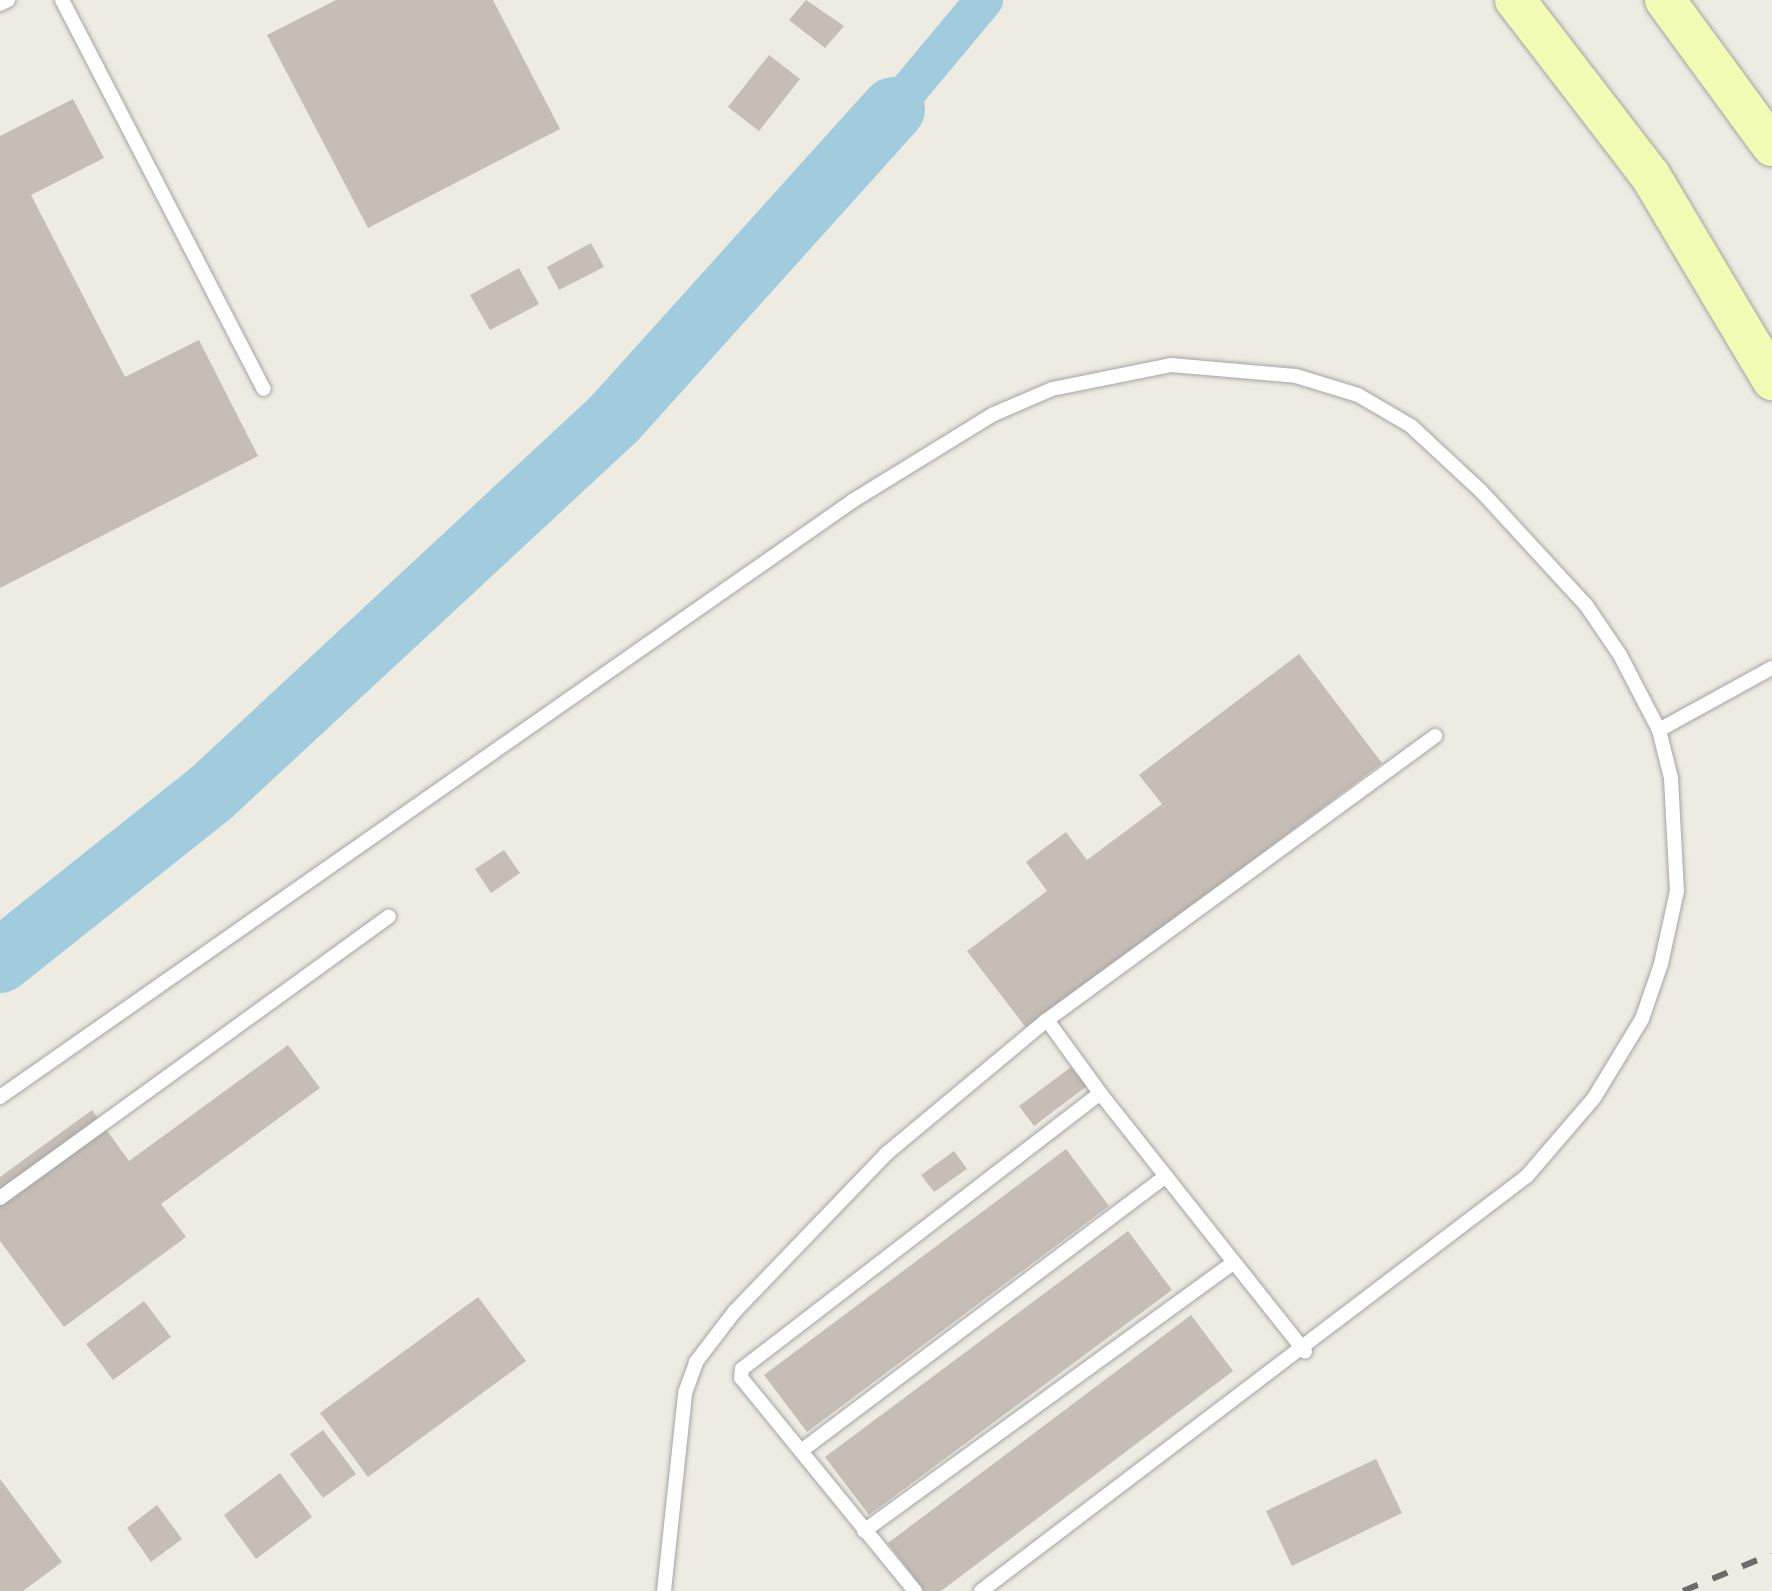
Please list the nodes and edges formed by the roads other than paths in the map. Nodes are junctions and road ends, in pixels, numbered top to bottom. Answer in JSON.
{"nodes":[{"id":1,"x":8,"y":0,"type":"edge"},
{"id":2,"x":62,"y":0,"type":"edge"},
{"id":3,"x":1515,"y":0,"type":"edge"},
{"id":4,"x":1665,"y":0,"type":"edge"},
{"id":5,"x":0,"y":4,"type":"edge"},
{"id":6,"x":1772,"y":146,"type":"edge"},
{"id":7,"x":1772,"y":380,"type":"edge"},
{"id":8,"x":264,"y":389,"type":"dead end"},
{"id":9,"x":1772,"y":668,"type":"edge"},
{"id":10,"x":1659,"y":730,"type":"junction"},
{"id":11,"x":1435,"y":736,"type":"dead end"},
{"id":12,"x":389,"y":916,"type":"dead end"},
{"id":13,"x":1047,"y":1020,"type":"junction"},
{"id":14,"x":1100,"y":1093,"type":"junction"},
{"id":15,"x":0,"y":1097,"type":"edge"},
{"id":16,"x":1166,"y":1176,"type":"junction"},
{"id":17,"x":0,"y":1198,"type":"edge"},
{"id":18,"x":1233,"y":1263,"type":"junction"},
{"id":19,"x":1305,"y":1352,"type":"junction"},
{"id":20,"x":801,"y":1451,"type":"junction"},
{"id":21,"x":864,"y":1531,"type":"junction"},
{"id":22,"x":664,"y":1591,"type":"edge"},
{"id":23,"x":915,"y":1591,"type":"edge"},
{"id":24,"x":981,"y":1591,"type":"edge"}],
"edges":[{"from":1,"to":5,"type":"lane"},
{"from":2,"to":8,"type":"lane"},
{"from":3,"to":7,"type":"main road"},
{"from":4,"to":6,"type":"main road"},
{"from":9,"to":10,"type":"lane"},
{"from":10,"to":15,"type":"lane"},
{"from":10,"to":19,"type":"lane"},
{"from":11,"to":13,"type":"lane"},
{"from":12,"to":17,"type":"lane"},
{"from":13,"to":14,"type":"lane"},
{"from":13,"to":22,"type":"lane"},
{"from":14,"to":16,"type":"lane"},
{"from":14,"to":20,"type":"lane"},
{"from":16,"to":18,"type":"lane"},
{"from":16,"to":20,"type":"lane"},
{"from":18,"to":19,"type":"lane"},
{"from":18,"to":21,"type":"lane"},
{"from":19,"to":24,"type":"lane"},
{"from":20,"to":21,"type":"lane"},
{"from":21,"to":23,"type":"lane"}]}
